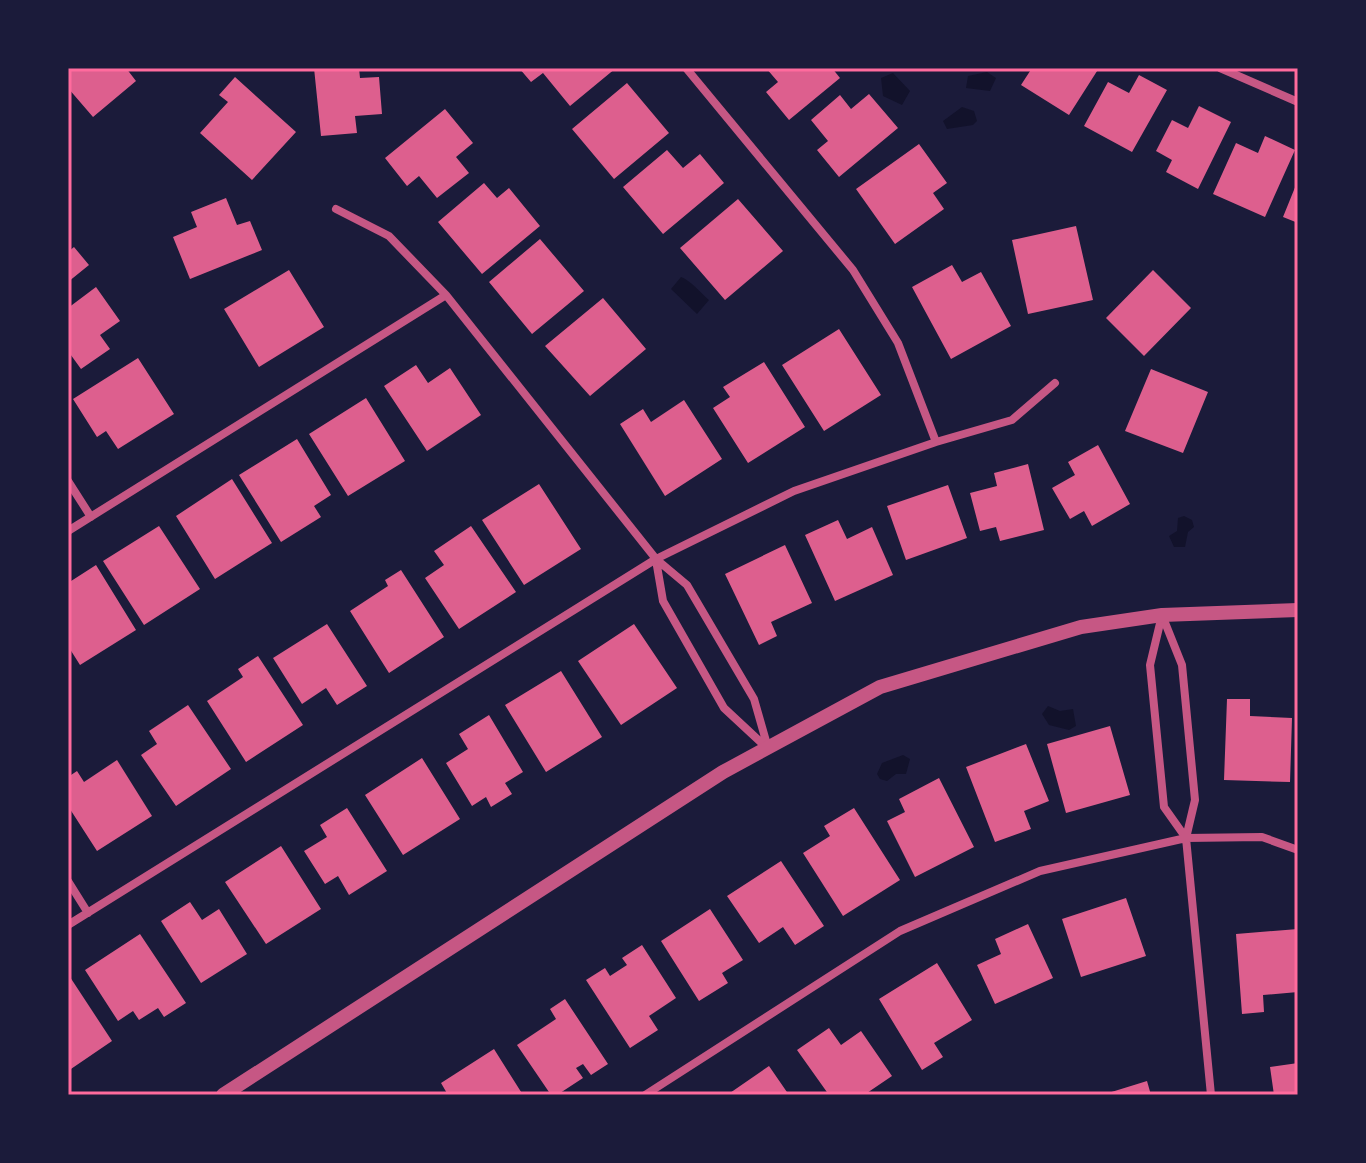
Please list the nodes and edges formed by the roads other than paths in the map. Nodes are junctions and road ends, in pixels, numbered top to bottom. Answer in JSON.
{"nodes":[{"id":1,"x":686,"y":68,"type":"edge"},
{"id":2,"x":1220,"y":68,"type":"edge"},
{"id":3,"x":1298,"y":102,"type":"edge"},
{"id":4,"x":336,"y":209,"type":"dead end"},
{"id":5,"x":446,"y":295,"type":"junction"},
{"id":6,"x":1055,"y":383,"type":"dead end"},
{"id":7,"x":936,"y":442,"type":"junction"},
{"id":8,"x":68,"y":481,"type":"edge"},
{"id":9,"x":91,"y":517,"type":"junction"},
{"id":10,"x":68,"y":531,"type":"edge"},
{"id":11,"x":656,"y":559,"type":"junction"},
{"id":12,"x":1298,"y":610,"type":"edge"},
{"id":13,"x":1162,"y":615,"type":"junction"},
{"id":14,"x":768,"y":749,"type":"junction"},
{"id":15,"x":1186,"y":838,"type":"junction"},
{"id":16,"x":1298,"y":850,"type":"edge"},
{"id":17,"x":68,"y":881,"type":"edge"},
{"id":18,"x":88,"y":913,"type":"junction"},
{"id":19,"x":68,"y":925,"type":"edge"},
{"id":20,"x":223,"y":1095,"type":"edge"},
{"id":21,"x":645,"y":1095,"type":"edge"},
{"id":22,"x":1211,"y":1095,"type":"edge"}],
"edges":[{"from":1,"to":7,"type":"street"},
{"from":2,"to":3,"type":"street"},
{"from":4,"to":5,"type":"street"},
{"from":5,"to":9,"type":"street"},
{"from":5,"to":11,"type":"street"},
{"from":6,"to":7,"type":"street"},
{"from":7,"to":11,"type":"street"},
{"from":8,"to":9,"type":"street"},
{"from":9,"to":10,"type":"street"},
{"from":11,"to":14,"type":"street"},
{"from":11,"to":14,"type":"street"},
{"from":11,"to":18,"type":"street"},
{"from":12,"to":13,"type":"street"},
{"from":13,"to":14,"type":"street"},
{"from":13,"to":15,"type":"street"},
{"from":13,"to":15,"type":"street"},
{"from":14,"to":20,"type":"street"},
{"from":15,"to":16,"type":"street"},
{"from":15,"to":21,"type":"street"},
{"from":15,"to":22,"type":"street"},
{"from":17,"to":18,"type":"street"},
{"from":18,"to":19,"type":"street"}]}
